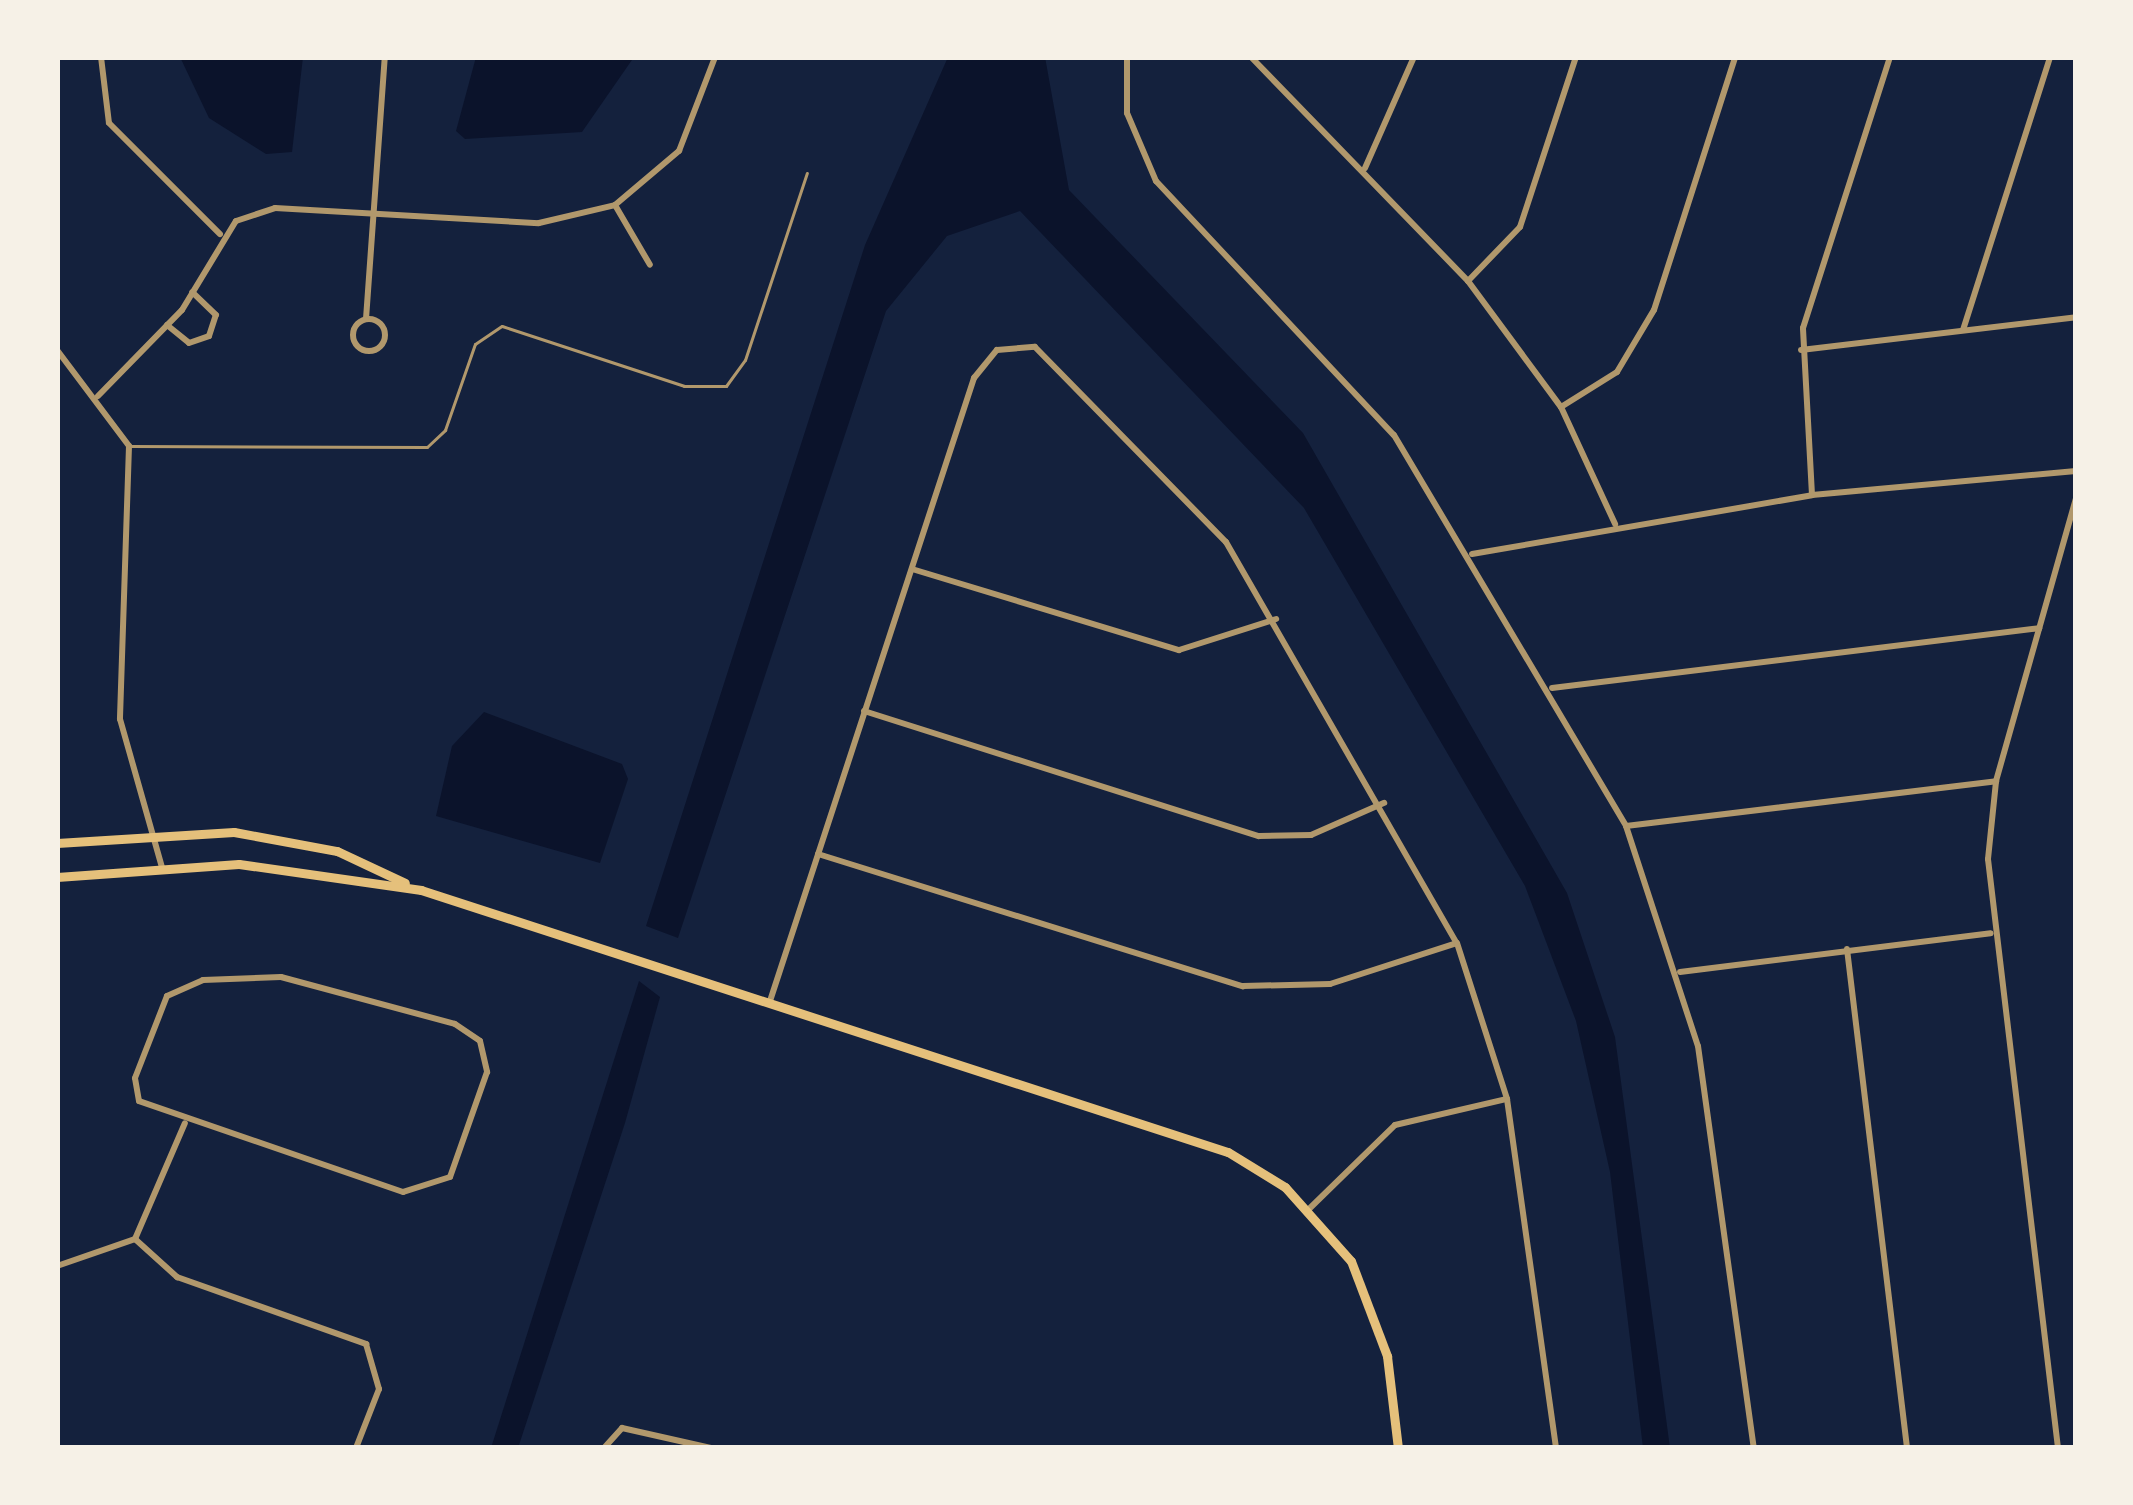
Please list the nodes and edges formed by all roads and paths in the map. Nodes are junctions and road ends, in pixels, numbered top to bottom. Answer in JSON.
{"nodes":[{"id":1,"x":100,"y":57,"type":"edge"},
{"id":2,"x":385,"y":57,"type":"edge"},
{"id":3,"x":715,"y":57,"type":"edge"},
{"id":4,"x":1126,"y":57,"type":"edge"},
{"id":5,"x":1251,"y":57,"type":"edge"},
{"id":6,"x":1414,"y":57,"type":"edge"},
{"id":7,"x":1576,"y":57,"type":"edge"},
{"id":8,"x":1735,"y":57,"type":"edge"},
{"id":9,"x":1890,"y":57,"type":"edge"},
{"id":10,"x":2050,"y":57,"type":"edge"},
{"id":11,"x":1365,"y":168,"type":"junction"},
{"id":12,"x":807,"y":173,"type":"dead end"},
{"id":13,"x":615,"y":205,"type":"junction"},
{"id":14,"x":370,"y":214,"type":"junction"},
{"id":15,"x":220,"y":235,"type":"junction"},
{"id":16,"x":650,"y":265,"type":"dead end"},
{"id":17,"x":1468,"y":281,"type":"junction"},
{"id":18,"x":192,"y":292,"type":"junction"},
{"id":19,"x":2076,"y":317,"type":"edge"},
{"id":20,"x":366,"y":319,"type":"junction"},
{"id":21,"x":167,"y":325,"type":"junction"},
{"id":22,"x":1963,"y":330,"type":"junction"},
{"id":23,"x":57,"y":350,"type":"edge"},
{"id":24,"x":1801,"y":350,"type":"junction"},
{"id":25,"x":98,"y":396,"type":"junction"},
{"id":26,"x":1561,"y":406,"type":"junction"},
{"id":27,"x":129,"y":446,"type":"junction"},
{"id":28,"x":2076,"y":471,"type":"edge"},
{"id":29,"x":1812,"y":496,"type":"junction"},
{"id":30,"x":2076,"y":499,"type":"edge"},
{"id":31,"x":1615,"y":524,"type":"junction"},
{"id":32,"x":1472,"y":554,"type":"junction"},
{"id":33,"x":912,"y":569,"type":"junction"},
{"id":34,"x":1276,"y":619,"type":"junction"},
{"id":35,"x":2039,"y":628,"type":"junction"},
{"id":36,"x":1552,"y":688,"type":"junction"},
{"id":37,"x":865,"y":711,"type":"junction"},
{"id":38,"x":1996,"y":782,"type":"junction"},
{"id":39,"x":1384,"y":802,"type":"junction"},
{"id":40,"x":1626,"y":826,"type":"junction"},
{"id":41,"x":153,"y":832,"type":"junction"},
{"id":42,"x":57,"y":843,"type":"edge"},
{"id":43,"x":818,"y":854,"type":"junction"},
{"id":44,"x":162,"y":867,"type":"junction"},
{"id":45,"x":57,"y":877,"type":"edge"},
{"id":46,"x":421,"y":890,"type":"junction"},
{"id":47,"x":1991,"y":933,"type":"junction"},
{"id":48,"x":1457,"y":943,"type":"junction"},
{"id":49,"x":1846,"y":949,"type":"junction"},
{"id":50,"x":1680,"y":972,"type":"junction"},
{"id":51,"x":770,"y":1001,"type":"junction"},
{"id":52,"x":1507,"y":1099,"type":"junction"},
{"id":53,"x":185,"y":1121,"type":"junction"},
{"id":54,"x":1309,"y":1209,"type":"junction"},
{"id":55,"x":135,"y":1239,"type":"junction"},
{"id":56,"x":57,"y":1267,"type":"edge"},
{"id":57,"x":356,"y":1448,"type":"edge"},
{"id":58,"x":604,"y":1448,"type":"edge"},
{"id":59,"x":711,"y":1448,"type":"edge"},
{"id":60,"x":1398,"y":1448,"type":"edge"},
{"id":61,"x":1556,"y":1448,"type":"edge"},
{"id":62,"x":1754,"y":1448,"type":"edge"},
{"id":63,"x":1907,"y":1448,"type":"edge"},
{"id":64,"x":2058,"y":1448,"type":"edge"}],
"edges":[{"from":1,"to":15,"type":"street"},
{"from":2,"to":14,"type":"street"},
{"from":3,"to":13,"type":"street"},
{"from":4,"to":32,"type":"street"},
{"from":5,"to":11,"type":"street"},
{"from":6,"to":11,"type":"street"},
{"from":7,"to":17,"type":"street"},
{"from":8,"to":26,"type":"street"},
{"from":9,"to":24,"type":"street"},
{"from":10,"to":22,"type":"street"},
{"from":11,"to":17,"type":"street"},
{"from":12,"to":27,"type":"lane"},
{"from":13,"to":14,"type":"street"},
{"from":13,"to":16,"type":"street"},
{"from":14,"to":15,"type":"street"},
{"from":14,"to":20,"type":"street"},
{"from":15,"to":18,"type":"street"},
{"from":17,"to":26,"type":"street"},
{"from":18,"to":21,"type":"street"},
{"from":18,"to":21,"type":"street"},
{"from":19,"to":22,"type":"street"},
{"from":20,"to":20,"type":"street"},
{"from":21,"to":25,"type":"street"},
{"from":22,"to":24,"type":"street"},
{"from":23,"to":25,"type":"street"},
{"from":24,"to":29,"type":"street"},
{"from":25,"to":27,"type":"street"},
{"from":26,"to":31,"type":"street"},
{"from":27,"to":41,"type":"street"},
{"from":28,"to":29,"type":"street"},
{"from":29,"to":31,"type":"street"},
{"from":30,"to":35,"type":"street"},
{"from":31,"to":32,"type":"street"},
{"from":32,"to":36,"type":"street"},
{"from":33,"to":34,"type":"street"},
{"from":33,"to":34,"type":"street"},
{"from":33,"to":37,"type":"street"},
{"from":34,"to":39,"type":"street"},
{"from":35,"to":36,"type":"street"},
{"from":35,"to":38,"type":"street"},
{"from":36,"to":40,"type":"street"},
{"from":37,"to":39,"type":"street"},
{"from":37,"to":43,"type":"street"},
{"from":38,"to":40,"type":"street"},
{"from":38,"to":47,"type":"street"},
{"from":39,"to":48,"type":"street"},
{"from":40,"to":50,"type":"street"},
{"from":41,"to":42,"type":"main road"},
{"from":41,"to":44,"type":"street"},
{"from":41,"to":46,"type":"main road"},
{"from":43,"to":48,"type":"street"},
{"from":43,"to":51,"type":"street"},
{"from":44,"to":45,"type":"main road"},
{"from":44,"to":46,"type":"main road"},
{"from":46,"to":51,"type":"main road"},
{"from":47,"to":49,"type":"street"},
{"from":47,"to":64,"type":"street"},
{"from":48,"to":52,"type":"street"},
{"from":49,"to":50,"type":"street"},
{"from":49,"to":63,"type":"street"},
{"from":50,"to":62,"type":"street"},
{"from":51,"to":54,"type":"main road"},
{"from":52,"to":54,"type":"street"},
{"from":52,"to":61,"type":"street"},
{"from":53,"to":53,"type":"street"},
{"from":53,"to":55,"type":"street"},
{"from":54,"to":60,"type":"main road"},
{"from":55,"to":56,"type":"street"},
{"from":55,"to":57,"type":"street"},
{"from":58,"to":59,"type":"street"}]}
